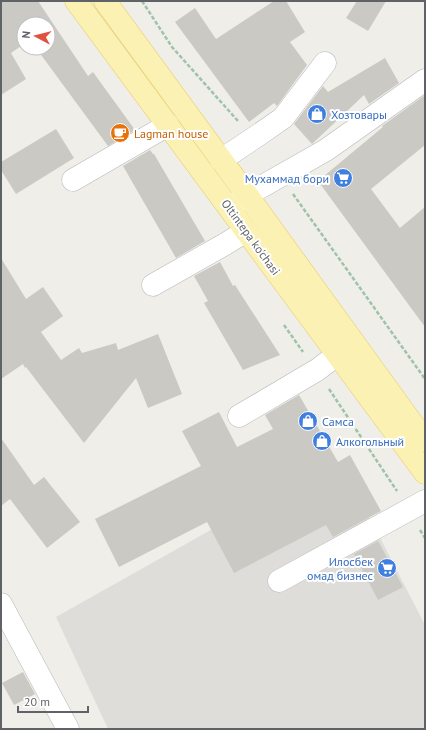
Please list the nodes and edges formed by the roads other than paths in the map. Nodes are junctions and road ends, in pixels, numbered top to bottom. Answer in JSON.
{"nodes":[{"id":1,"x":76,"y":1,"type":"edge"},
{"id":2,"x":105,"y":1,"type":"edge"},
{"id":3,"x":325,"y":63,"type":"dead end"},
{"id":4,"x":425,"y":80,"type":"edge"},
{"id":5,"x":168,"y":125,"type":"junction"},
{"id":6,"x":221,"y":160,"type":"junction"},
{"id":7,"x":73,"y":180,"type":"dead end"},
{"id":8,"x":247,"y":195,"type":"junction"},
{"id":9,"x":229,"y":208,"type":"junction"},
{"id":10,"x":246,"y":231,"type":"junction"},
{"id":11,"x":153,"y":285,"type":"dead end"},
{"id":12,"x":337,"y":355,"type":"junction"},
{"id":13,"x":239,"y":416,"type":"dead end"},
{"id":14,"x":425,"y":441,"type":"edge"},
{"id":15,"x":425,"y":473,"type":"edge"},
{"id":16,"x":425,"y":501,"type":"edge"},
{"id":17,"x":279,"y":581,"type":"dead end"},
{"id":18,"x":1,"y":604,"type":"edge"},
{"id":19,"x":68,"y":729,"type":"edge"}],
"edges":[{"from":1,"to":5,"type":"main road","name":"Oltintepa ko'chasi"},
{"from":2,"to":6,"type":"main road","name":"Oltintepa ko'chasi"},
{"from":3,"to":6,"type":"street"},
{"from":4,"to":8,"type":"street"},
{"from":5,"to":7,"type":"street"},
{"from":5,"to":9,"type":"main road","name":"Oltintepa ko'chasi"},
{"from":6,"to":8,"type":"main road","name":"Oltintepa ko'chasi"},
{"from":8,"to":9,"type":"street"},
{"from":8,"to":14,"type":"main road","name":"Oltintepa ko'chasi"},
{"from":9,"to":10,"type":"main road","name":"Oltintepa ko'chasi"},
{"from":10,"to":11,"type":"street"},
{"from":10,"to":12,"type":"main road","name":"Oltintepa ko'chasi"},
{"from":12,"to":13,"type":"street"},
{"from":12,"to":15,"type":"main road","name":"Oltintepa ko'chasi"},
{"from":16,"to":17,"type":"street"},
{"from":18,"to":19,"type":"street"}]}
